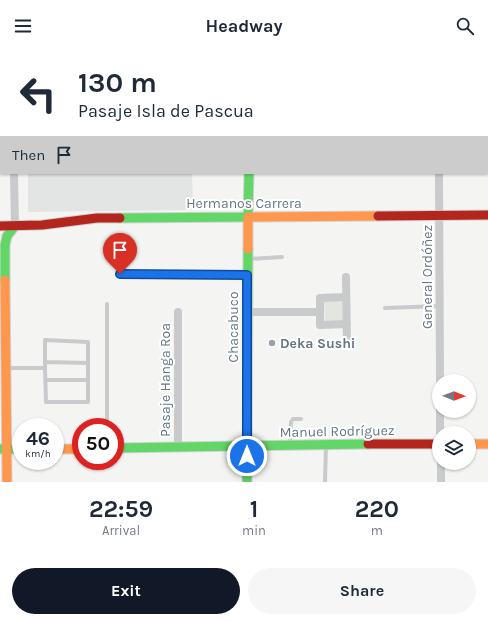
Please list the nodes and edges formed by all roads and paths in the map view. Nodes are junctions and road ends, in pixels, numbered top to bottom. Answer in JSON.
{"nodes":[{"id":1,"x":14,"y":174,"type":"edge"},
{"id":2,"x":249,"y":174,"type":"edge"},
{"id":3,"x":439,"y":174,"type":"edge"},
{"id":4,"x":439,"y":214,"type":"junction"},
{"id":5,"x":488,"y":214,"type":"edge"},
{"id":6,"x":248,"y":217,"type":"junction"},
{"id":7,"x":0,"y":226,"type":"edge"},
{"id":8,"x":15,"y":226,"type":"junction"},
{"id":9,"x":282,"y":257,"type":"dead end"},
{"id":10,"x":248,"y":259,"type":"junction"},
{"id":11,"x":120,"y":274,"type":"dead end"},
{"id":12,"x":247,"y":275,"type":"junction"},
{"id":13,"x":346,"y":277,"type":"dead end"},
{"id":14,"x":346,"y":297,"type":"junction"},
{"id":15,"x":107,"y":304,"type":"dead end"},
{"id":16,"x":440,"y":306,"type":"junction"},
{"id":17,"x":385,"y":308,"type":"dead end"},
{"id":18,"x":178,"y":312,"type":"dead end"},
{"id":19,"x":247,"y":312,"type":"junction"},
{"id":20,"x":320,"y":312,"type":"junction"},
{"id":21,"x":347,"y":324,"type":"junction"},
{"id":22,"x":3,"y":336,"type":"edge"},
{"id":23,"x":347,"y":344,"type":"dead end"},
{"id":24,"x":45,"y":362,"type":"junction"},
{"id":25,"x":88,"y":363,"type":"junction"},
{"id":26,"x":6,"y":368,"type":"junction"},
{"id":27,"x":45,"y":368,"type":"junction"},
{"id":28,"x":440,"y":374,"type":"edge"},
{"id":29,"x":45,"y":380,"type":"junction"},
{"id":30,"x":88,"y":380,"type":"junction"},
{"id":31,"x":107,"y":418,"type":"edge"},
{"id":32,"x":301,"y":419,"type":"dead end"},
{"id":33,"x":326,"y":444,"type":"junction"},
{"id":34,"x":432,"y":444,"type":"edge"},
{"id":35,"x":476,"y":444,"type":"edge"},
{"id":36,"x":488,"y":444,"type":"edge"},
{"id":37,"x":290,"y":445,"type":"junction"},
{"id":38,"x":247,"y":446,"type":"junction"},
{"id":39,"x":124,"y":448,"type":"edge"},
{"id":40,"x":178,"y":448,"type":"junction"},
{"id":41,"x":3,"y":449,"type":"edge"},
{"id":42,"x":440,"y":470,"type":"edge"},
{"id":43,"x":7,"y":482,"type":"edge"},
{"id":44,"x":247,"y":482,"type":"edge"},
{"id":45,"x":325,"y":482,"type":"edge"},
{"id":46,"x":441,"y":482,"type":"edge"}],
"edges":[{"from":1,"to":8,"type":"street"},
{"from":2,"to":6,"type":"main road","name":"Chacabuco"},
{"from":3,"to":4,"type":"street","name":"General Ordóñez"},
{"from":4,"to":5,"type":"main road","name":"Hermanos Carrera"},
{"from":4,"to":6,"type":"main road","name":"Hermanos Carrera"},
{"from":4,"to":16,"type":"street","name":"General Ordóñez"},
{"from":6,"to":8,"type":"main road","name":"Hermanos Carrera"},
{"from":6,"to":10,"type":"main road","name":"Chacabuco"},
{"from":7,"to":8,"type":"main road","name":"Hermanos Carrera"},
{"from":8,"to":22,"type":"main road"},
{"from":9,"to":10,"type":"lane"},
{"from":10,"to":12,"type":"main road","name":"Chacabuco"},
{"from":11,"to":12,"type":"street"},
{"from":12,"to":19,"type":"main road","name":"Chacabuco"},
{"from":13,"to":14,"type":"street"},
{"from":14,"to":20,"type":"street"},
{"from":14,"to":21,"type":"street"},
{"from":15,"to":31,"type":"lane"},
{"from":16,"to":17,"type":"lane"},
{"from":16,"to":28,"type":"street","name":"General Ordóñez"},
{"from":18,"to":40,"type":"street","name":"Pasaje Hanga Roa"},
{"from":19,"to":20,"type":"street"},
{"from":19,"to":38,"type":"main road","name":"Chacabuco"},
{"from":20,"to":21,"type":"street"},
{"from":21,"to":23,"type":"street"},
{"from":22,"to":26,"type":"main road"},
{"from":24,"to":25,"type":"lane"},
{"from":24,"to":25,"type":"lane"},
{"from":24,"to":27,"type":"lane"},
{"from":25,"to":30,"type":"lane"},
{"from":26,"to":27,"type":"lane"},
{"from":26,"to":41,"type":"main road"},
{"from":27,"to":29,"type":"lane"},
{"from":29,"to":30,"type":"lane"},
{"from":29,"to":30,"type":"lane"},
{"from":32,"to":37,"type":"lane"},
{"from":33,"to":34,"type":"main road","name":"Manuel Rodríguez"},
{"from":33,"to":37,"type":"main road","name":"Manuel Rodríguez"},
{"from":33,"to":45,"type":"lane"},
{"from":35,"to":36,"type":"main road"},
{"from":37,"to":38,"type":"main road","name":"Manuel Rodríguez"},
{"from":38,"to":40,"type":"main road","name":"Manuel Rodríguez"},
{"from":38,"to":44,"type":"main road","name":"Chacabuco"},
{"from":39,"to":40,"type":"main road","name":"Manuel Rodríguez"},
{"from":41,"to":43,"type":"main road"},
{"from":42,"to":46,"type":"street"}]}
